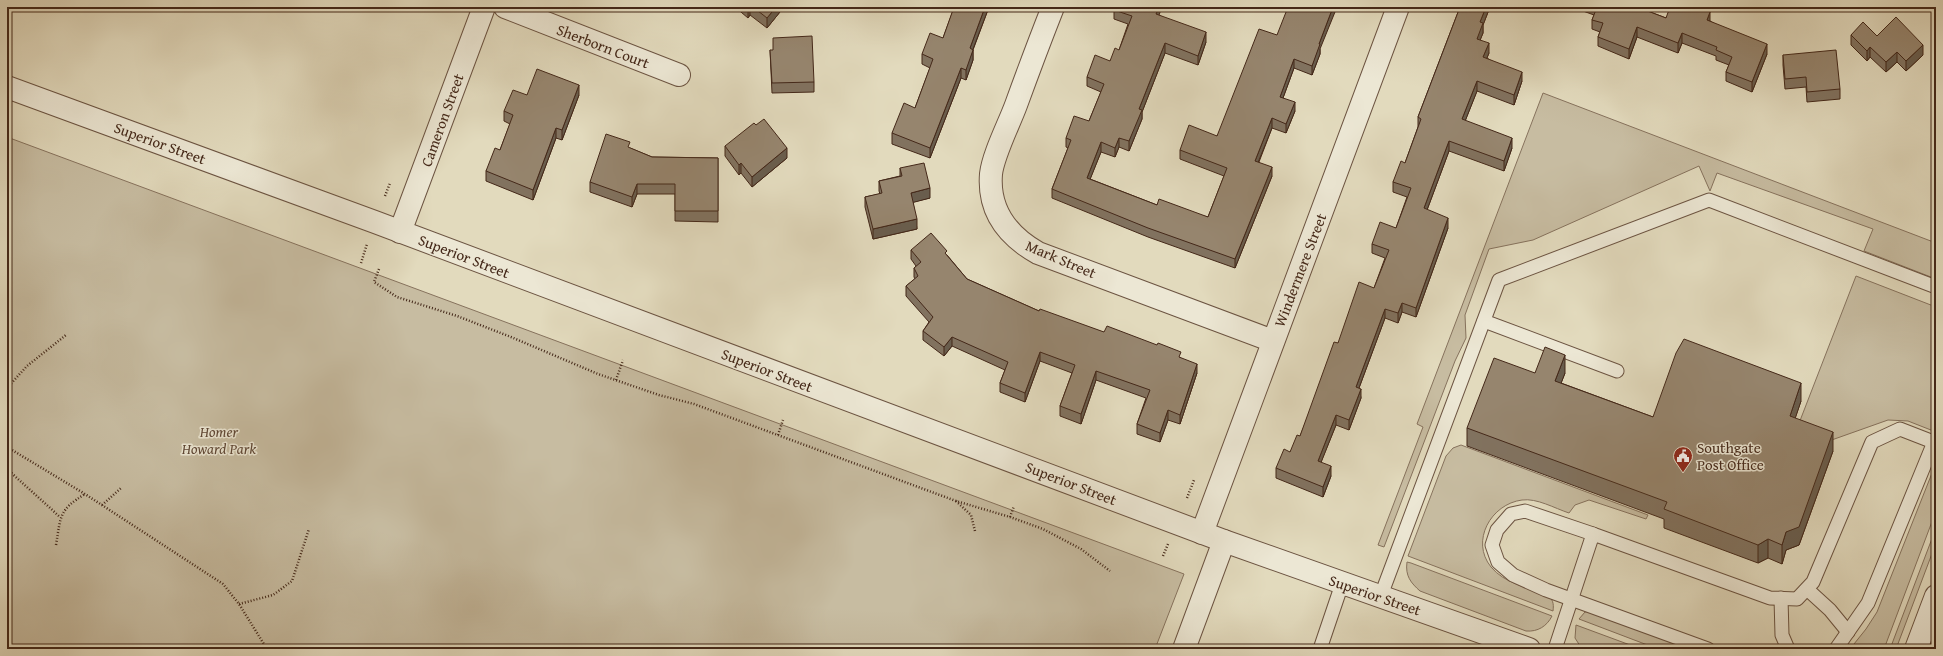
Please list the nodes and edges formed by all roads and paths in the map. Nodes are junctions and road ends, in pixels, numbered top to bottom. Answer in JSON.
{"nodes":[{"id":1,"x":484,"y":7,"type":"edge"},
{"id":2,"x":505,"y":7,"type":"edge"},
{"id":3,"x":1053,"y":7,"type":"edge"},
{"id":4,"x":1398,"y":7,"type":"edge"},
{"id":5,"x":679,"y":75,"type":"dead end"},
{"id":6,"x":7,"y":87,"type":"edge"},
{"id":7,"x":390,"y":183,"type":"dead end"},
{"id":8,"x":385,"y":196,"type":"dead end"},
{"id":9,"x":400,"y":232,"type":"junction"},
{"id":10,"x":368,"y":243,"type":"dead end"},
{"id":11,"x":362,"y":263,"type":"dead end"},
{"id":12,"x":378,"y":269,"type":"dead end"},
{"id":13,"x":1936,"y":287,"type":"edge"},
{"id":14,"x":1484,"y":321,"type":"junction"},
{"id":15,"x":66,"y":335,"type":"dead end"},
{"id":16,"x":1273,"y":341,"type":"junction"},
{"id":17,"x":623,"y":360,"type":"dead end"},
{"id":18,"x":1617,"y":371,"type":"dead end"},
{"id":19,"x":616,"y":380,"type":"junction"},
{"id":20,"x":7,"y":388,"type":"edge"},
{"id":21,"x":783,"y":420,"type":"dead end"},
{"id":22,"x":778,"y":435,"type":"junction"},
{"id":23,"x":1935,"y":442,"type":"edge"},
{"id":24,"x":7,"y":447,"type":"edge"},
{"id":25,"x":7,"y":469,"type":"edge"},
{"id":26,"x":1194,"y":480,"type":"dead end"},
{"id":27,"x":121,"y":488,"type":"dead end"},
{"id":28,"x":85,"y":494,"type":"junction"},
{"id":29,"x":1187,"y":498,"type":"dead end"},
{"id":30,"x":956,"y":501,"type":"junction"},
{"id":31,"x":102,"y":505,"type":"junction"},
{"id":32,"x":1014,"y":506,"type":"dead end"},
{"id":33,"x":60,"y":517,"type":"junction"},
{"id":34,"x":1010,"y":517,"type":"junction"},
{"id":35,"x":309,"y":528,"type":"dead end"},
{"id":36,"x":975,"y":531,"type":"dead end"},
{"id":37,"x":1202,"y":533,"type":"junction"},
{"id":38,"x":1593,"y":534,"type":"junction"},
{"id":39,"x":1224,"y":541,"type":"junction"},
{"id":40,"x":56,"y":545,"type":"dead end"},
{"id":41,"x":1110,"y":571,"type":"dead end"},
{"id":42,"x":1342,"y":584,"type":"junction"},
{"id":43,"x":1807,"y":589,"type":"junction"},
{"id":44,"x":1936,"y":596,"type":"edge"},
{"id":45,"x":1380,"y":598,"type":"junction"},
{"id":46,"x":1781,"y":598,"type":"junction"},
{"id":47,"x":1572,"y":599,"type":"junction"},
{"id":48,"x":239,"y":604,"type":"junction"},
{"id":49,"x":1848,"y":632,"type":"junction"},
{"id":50,"x":267,"y":649,"type":"edge"},
{"id":51,"x":1184,"y":649,"type":"edge"},
{"id":52,"x":1320,"y":649,"type":"edge"},
{"id":53,"x":1529,"y":649,"type":"edge"},
{"id":54,"x":1555,"y":649,"type":"edge"},
{"id":55,"x":1708,"y":649,"type":"edge"},
{"id":56,"x":1788,"y":649,"type":"edge"},
{"id":57,"x":1836,"y":649,"type":"edge"},
{"id":58,"x":1916,"y":649,"type":"edge"}],
"edges":[{"from":1,"to":9,"type":"street","name":"Cameron Street"},
{"from":2,"to":5,"type":"street","name":"Sherborn Court"},
{"from":3,"to":16,"type":"street","name":"Mark Street"},
{"from":4,"to":16,"type":"street","name":"Windermere Street"},
{"from":6,"to":9,"type":"street","name":"Superior Street"},
{"from":7,"to":8,"type":"path"},
{"from":9,"to":37,"type":"street","name":"Superior Street"},
{"from":10,"to":11,"type":"path"},
{"from":12,"to":19,"type":"path"},
{"from":13,"to":14,"type":"lane"},
{"from":14,"to":18,"type":"lane"},
{"from":14,"to":45,"type":"lane"},
{"from":15,"to":20,"type":"path"},
{"from":16,"to":37,"type":"street","name":"Windermere Street"},
{"from":17,"to":19,"type":"path"},
{"from":19,"to":22,"type":"path"},
{"from":21,"to":22,"type":"path"},
{"from":22,"to":30,"type":"path"},
{"from":23,"to":43,"type":"lane"},
{"from":23,"to":49,"type":"lane"},
{"from":24,"to":28,"type":"path"},
{"from":25,"to":33,"type":"path"},
{"from":26,"to":29,"type":"path"},
{"from":27,"to":31,"type":"path"},
{"from":28,"to":31,"type":"path"},
{"from":28,"to":33,"type":"path"},
{"from":30,"to":34,"type":"path"},
{"from":30,"to":36,"type":"path"},
{"from":31,"to":48,"type":"path"},
{"from":32,"to":34,"type":"path"},
{"from":33,"to":40,"type":"path"},
{"from":34,"to":41,"type":"path"},
{"from":35,"to":48,"type":"path"},
{"from":37,"to":39,"type":"street","name":"Superior Street"},
{"from":38,"to":46,"type":"lane"},
{"from":38,"to":47,"type":"lane"},
{"from":38,"to":47,"type":"lane"},
{"from":39,"to":42,"type":"street","name":"Superior Street"},
{"from":39,"to":51,"type":"street"},
{"from":42,"to":45,"type":"street","name":"Superior Street"},
{"from":42,"to":52,"type":"lane"},
{"from":43,"to":46,"type":"lane"},
{"from":43,"to":49,"type":"lane"},
{"from":44,"to":58,"type":"street"},
{"from":45,"to":53,"type":"street","name":"Superior Street"},
{"from":46,"to":56,"type":"lane"},
{"from":47,"to":54,"type":"lane"},
{"from":47,"to":55,"type":"lane"},
{"from":48,"to":50,"type":"path"},
{"from":49,"to":57,"type":"lane"}]}
